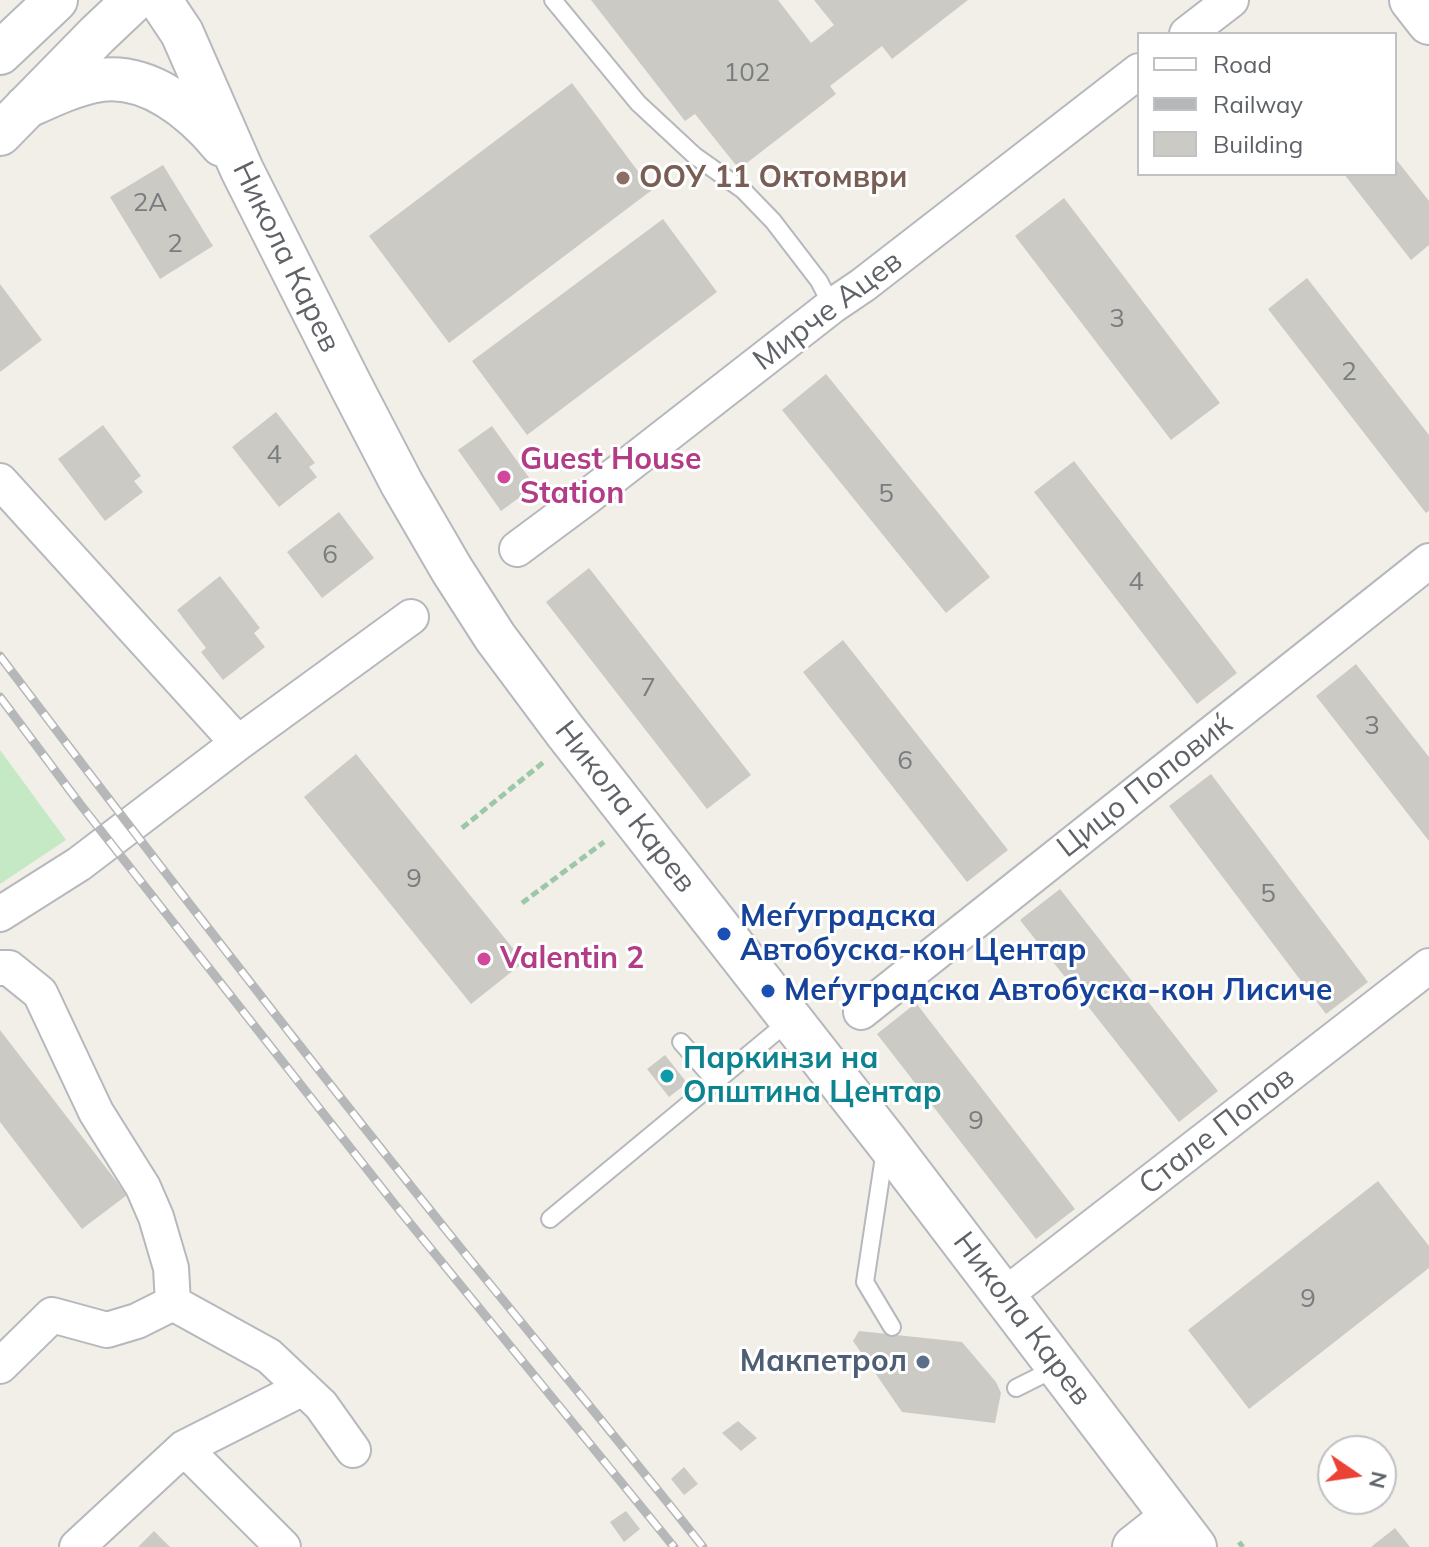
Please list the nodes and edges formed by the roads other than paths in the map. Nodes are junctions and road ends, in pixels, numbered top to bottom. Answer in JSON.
{"nodes":[{"id":1,"x":56,"y":0,"type":"edge"},
{"id":2,"x":134,"y":0,"type":"edge"},
{"id":3,"x":160,"y":0,"type":"edge"},
{"id":4,"x":553,"y":0,"type":"edge"},
{"id":5,"x":1231,"y":0,"type":"edge"},
{"id":6,"x":1411,"y":0,"type":"edge"},
{"id":7,"x":1429,"y":23,"type":"edge"},
{"id":8,"x":1190,"y":32,"type":"edge"},
{"id":9,"x":0,"y":53,"type":"edge"},
{"id":10,"x":1137,"y":73,"type":"edge"},
{"id":11,"x":13,"y":121,"type":"edge"},
{"id":12,"x":242,"y":170,"type":"junction"},
{"id":13,"x":832,"y":306,"type":"junction"},
{"id":14,"x":0,"y":481,"type":"edge"},
{"id":15,"x":517,"y":549,"type":"dead end"},
{"id":16,"x":1429,"y":561,"type":"edge"},
{"id":17,"x":411,"y":617,"type":"dead end"},
{"id":18,"x":238,"y":743,"type":"junction"},
{"id":19,"x":0,"y":914,"type":"edge"},
{"id":20,"x":1429,"y":966,"type":"edge"},
{"id":21,"x":0,"y":968,"type":"edge"},
{"id":22,"x":861,"y":1012,"type":"dead end"},
{"id":23,"x":790,"y":1020,"type":"junction"},
{"id":24,"x":681,"y":1042,"type":"dead end"},
{"id":25,"x":715,"y":1081,"type":"junction"},
{"id":26,"x":886,"y":1141,"type":"junction"},
{"id":27,"x":550,"y":1219,"type":"dead end"},
{"id":28,"x":1005,"y":1295,"type":"junction"},
{"id":29,"x":173,"y":1303,"type":"junction"},
{"id":30,"x":892,"y":1327,"type":"dead end"},
{"id":31,"x":0,"y":1366,"type":"edge"},
{"id":32,"x":1059,"y":1367,"type":"junction"},
{"id":33,"x":303,"y":1388,"type":"junction"},
{"id":34,"x":1016,"y":1388,"type":"dead end"},
{"id":35,"x":184,"y":1448,"type":"junction"},
{"id":36,"x":353,"y":1450,"type":"dead end"},
{"id":37,"x":1162,"y":1537,"type":"edge"},
{"id":38,"x":77,"y":1547,"type":"edge"},
{"id":39,"x":283,"y":1547,"type":"edge"}],
"edges":[{"from":1,"to":9,"type":"street"},
{"from":2,"to":11,"type":"street"},
{"from":3,"to":12,"type":"street","name":"Никола Карев"},
{"from":4,"to":13,"type":"lane"},
{"from":5,"to":8,"type":"street"},
{"from":6,"to":7,"type":"street"},
{"from":10,"to":13,"type":"street","name":"Мирче Ацев"},
{"from":11,"to":12,"type":"street"},
{"from":12,"to":23,"type":"street","name":"Никола Карев"},
{"from":13,"to":15,"type":"street","name":"Мирче Ацев"},
{"from":14,"to":18,"type":"street"},
{"from":16,"to":22,"type":"street","name":"Цицо Поповиќ"},
{"from":17,"to":18,"type":"street"},
{"from":18,"to":19,"type":"street"},
{"from":20,"to":28,"type":"street","name":"Стале Попов"},
{"from":21,"to":29,"type":"street"},
{"from":23,"to":25,"type":"lane"},
{"from":23,"to":26,"type":"street","name":"Никола Карев"},
{"from":24,"to":25,"type":"lane"},
{"from":25,"to":27,"type":"lane"},
{"from":26,"to":28,"type":"street","name":"Никола Карев"},
{"from":26,"to":30,"type":"lane"},
{"from":28,"to":32,"type":"street","name":"Никола Карев"},
{"from":29,"to":31,"type":"street"},
{"from":29,"to":33,"type":"street"},
{"from":32,"to":34,"type":"lane"},
{"from":32,"to":37,"type":"street","name":"Никола Карев"},
{"from":33,"to":35,"type":"street"},
{"from":33,"to":36,"type":"street"},
{"from":35,"to":38,"type":"street"},
{"from":35,"to":39,"type":"street"}]}
